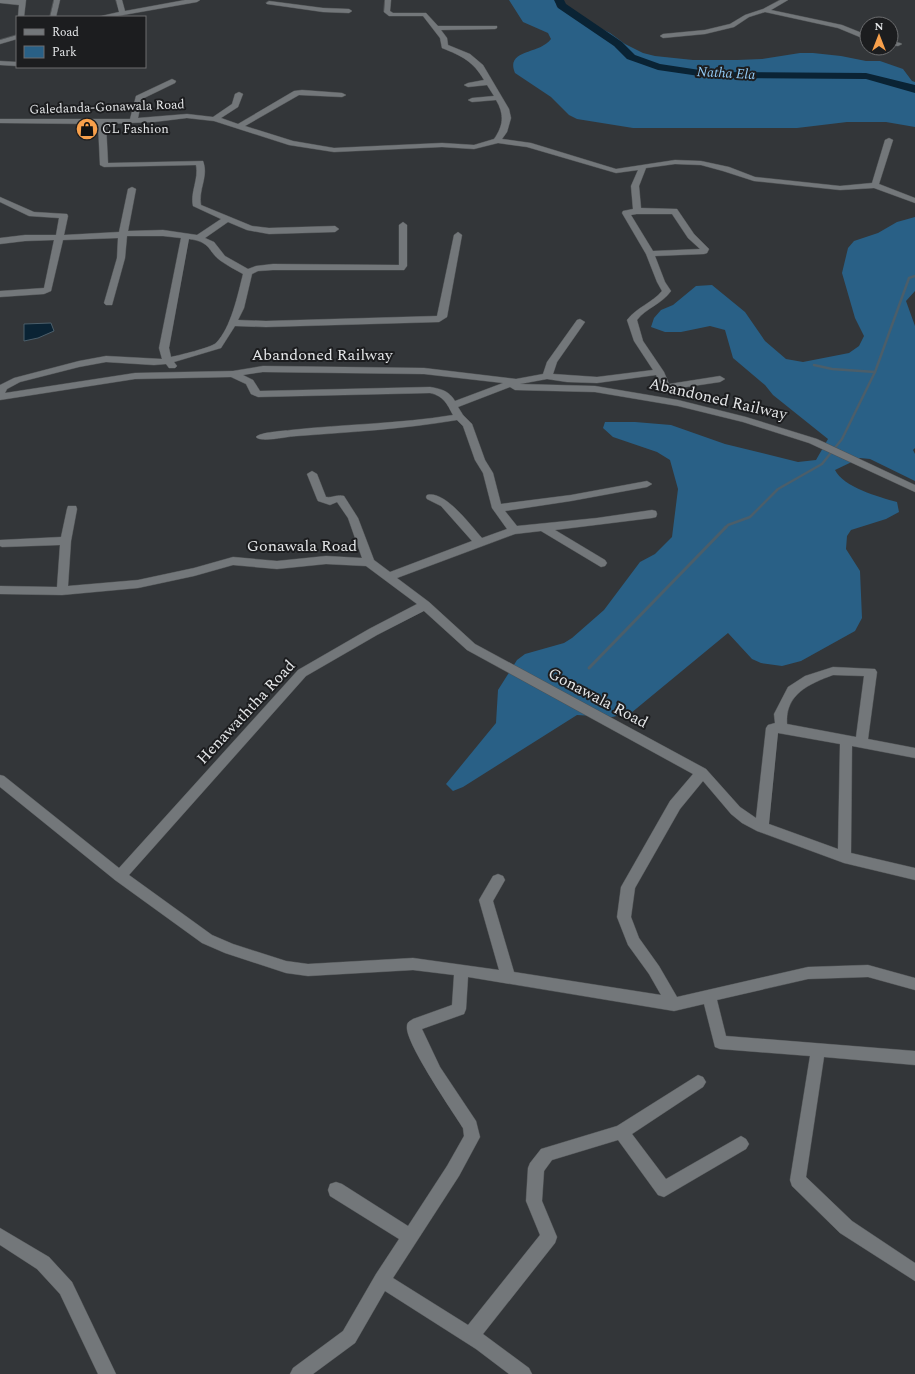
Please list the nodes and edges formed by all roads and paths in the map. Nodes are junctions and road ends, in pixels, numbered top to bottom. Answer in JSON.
{"nodes":[{"id":1,"x":57,"y":0,"type":"edge"},
{"id":2,"x":119,"y":0,"type":"edge"},
{"id":3,"x":197,"y":0,"type":"edge"},
{"id":4,"x":327,"y":0,"type":"edge"},
{"id":5,"x":388,"y":0,"type":"edge"},
{"id":6,"x":785,"y":0,"type":"edge"},
{"id":7,"x":0,"y":1,"type":"edge"},
{"id":8,"x":22,"y":1,"type":"edge"},
{"id":9,"x":269,"y":3,"type":"dead end"},
{"id":10,"x":323,"y":10,"type":"junction"},
{"id":11,"x":765,"y":10,"type":"junction"},
{"id":12,"x":349,"y":11,"type":"dead end"},
{"id":13,"x":122,"y":12,"type":"junction"},
{"id":14,"x":21,"y":16,"type":"edge"},
{"id":15,"x":53,"y":16,"type":"edge"},
{"id":16,"x":104,"y":16,"type":"edge"},
{"id":17,"x":495,"y":27,"type":"dead end"},
{"id":18,"x":435,"y":28,"type":"junction"},
{"id":19,"x":0,"y":34,"type":"edge"},
{"id":20,"x":859,"y":34,"type":"edge"},
{"id":21,"x":663,"y":36,"type":"dead end"},
{"id":22,"x":16,"y":37,"type":"edge"},
{"id":23,"x":4,"y":41,"type":"edge"},
{"id":24,"x":16,"y":58,"type":"edge"},
{"id":25,"x":1,"y":60,"type":"edge"},
{"id":26,"x":16,"y":64,"type":"edge"},
{"id":27,"x":172,"y":81,"type":"dead end"},
{"id":28,"x":489,"y":82,"type":"junction"},
{"id":29,"x":468,"y":84,"type":"dead end"},
{"id":30,"x":239,"y":94,"type":"dead end"},
{"id":31,"x":342,"y":95,"type":"dead end"},
{"id":32,"x":498,"y":98,"type":"junction"},
{"id":33,"x":472,"y":100,"type":"dead end"},
{"id":34,"x":215,"y":119,"type":"junction"},
{"id":35,"x":0,"y":121,"type":"edge"},
{"id":36,"x":133,"y":121,"type":"junction"},
{"id":37,"x":102,"y":122,"type":"junction"},
{"id":38,"x":238,"y":127,"type":"junction"},
{"id":39,"x":496,"y":140,"type":"junction"},
{"id":40,"x":889,"y":140,"type":"dead end"},
{"id":41,"x":643,"y":166,"type":"junction"},
{"id":42,"x":875,"y":185,"type":"junction"},
{"id":43,"x":132,"y":189,"type":"dead end"},
{"id":44,"x":0,"y":199,"type":"edge"},
{"id":45,"x":915,"y":202,"type":"edge"},
{"id":46,"x":637,"y":211,"type":"junction"},
{"id":47,"x":227,"y":219,"type":"junction"},
{"id":48,"x":403,"y":225,"type":"dead end"},
{"id":49,"x":335,"y":229,"type":"dead end"},
{"id":50,"x":124,"y":234,"type":"junction"},
{"id":51,"x":186,"y":235,"type":"junction"},
{"id":52,"x":458,"y":235,"type":"dead end"},
{"id":53,"x":61,"y":236,"type":"junction"},
{"id":54,"x":199,"y":238,"type":"junction"},
{"id":55,"x":0,"y":241,"type":"edge"},
{"id":56,"x":650,"y":254,"type":"junction"},
{"id":57,"x":248,"y":273,"type":"junction"},
{"id":58,"x":0,"y":294,"type":"edge"},
{"id":59,"x":109,"y":303,"type":"dead end"},
{"id":60,"x":580,"y":322,"type":"dead end"},
{"id":61,"x":232,"y":323,"type":"junction"},
{"id":62,"x":168,"y":360,"type":"junction"},
{"id":63,"x":659,"y":372,"type":"junction"},
{"id":64,"x":179,"y":374,"type":"junction"},
{"id":65,"x":233,"y":374,"type":"junction"},
{"id":66,"x":546,"y":376,"type":"junction"},
{"id":67,"x":720,"y":379,"type":"dead end"},
{"id":68,"x":516,"y":382,"type":"junction"},
{"id":69,"x":502,"y":387,"type":"junction"},
{"id":70,"x":0,"y":396,"type":"edge"},
{"id":71,"x":452,"y":406,"type":"junction"},
{"id":72,"x":459,"y":417,"type":"junction"},
{"id":73,"x":261,"y":437,"type":"dead end"},
{"id":74,"x":312,"y":474,"type":"dead end"},
{"id":75,"x":647,"y":484,"type":"dead end"},
{"id":76,"x":915,"y":489,"type":"edge"},
{"id":77,"x":432,"y":498,"type":"dead end"},
{"id":78,"x":497,"y":508,"type":"junction"},
{"id":79,"x":72,"y":509,"type":"dead end"},
{"id":80,"x":652,"y":514,"type":"dead end"},
{"id":81,"x":543,"y":527,"type":"junction"},
{"id":82,"x":514,"y":530,"type":"junction"},
{"id":83,"x":66,"y":541,"type":"junction"},
{"id":84,"x":2,"y":543,"type":"dead end"},
{"id":85,"x":480,"y":543,"type":"junction"},
{"id":86,"x":369,"y":562,"type":"junction"},
{"id":87,"x":601,"y":563,"type":"dead end"},
{"id":88,"x":390,"y":576,"type":"junction"},
{"id":89,"x":0,"y":590,"type":"edge"},
{"id":90,"x":62,"y":591,"type":"junction"},
{"id":91,"x":425,"y":605,"type":"junction"},
{"id":92,"x":781,"y":728,"type":"junction"},
{"id":93,"x":846,"y":741,"type":"junction"},
{"id":94,"x":861,"y":744,"type":"junction"},
{"id":95,"x":915,"y":753,"type":"edge"},
{"id":96,"x":702,"y":773,"type":"junction"},
{"id":97,"x":0,"y":780,"type":"edge"},
{"id":98,"x":762,"y":827,"type":"junction"},
{"id":99,"x":844,"y":857,"type":"junction"},
{"id":100,"x":915,"y":874,"type":"edge"},
{"id":101,"x":120,"y":876,"type":"junction"},
{"id":102,"x":498,"y":880,"type":"dead end"},
{"id":103,"x":461,"y":970,"type":"junction"},
{"id":104,"x":508,"y":978,"type":"junction"},
{"id":105,"x":915,"y":984,"type":"edge"},
{"id":106,"x":709,"y":996,"type":"junction"},
{"id":107,"x":674,"y":1004,"type":"junction"},
{"id":108,"x":818,"y":1051,"type":"junction"},
{"id":109,"x":915,"y":1058,"type":"edge"},
{"id":110,"x":698,"y":1082,"type":"dead end"},
{"id":111,"x":621,"y":1132,"type":"junction"},
{"id":112,"x":741,"y":1144,"type":"dead end"},
{"id":113,"x":336,"y":1190,"type":"dead end"},
{"id":114,"x":0,"y":1236,"type":"edge"},
{"id":115,"x":411,"y":1237,"type":"junction"},
{"id":116,"x":915,"y":1273,"type":"edge"},
{"id":117,"x":382,"y":1280,"type":"junction"},
{"id":118,"x":470,"y":1336,"type":"junction"},
{"id":119,"x":108,"y":1374,"type":"edge"},
{"id":120,"x":299,"y":1374,"type":"edge"},
{"id":121,"x":523,"y":1374,"type":"edge"}],
"edges":[{"from":1,"to":15,"type":"street"},
{"from":2,"to":13,"type":"street"},
{"from":3,"to":13,"type":"street"},
{"from":4,"to":10,"type":"street"},
{"from":5,"to":18,"type":"street"},
{"from":6,"to":11,"type":"street"},
{"from":7,"to":8,"type":"street"},
{"from":8,"to":14,"type":"street"},
{"from":9,"to":10,"type":"street"},
{"from":10,"to":12,"type":"street"},
{"from":11,"to":20,"type":"street"},
{"from":11,"to":21,"type":"street"},
{"from":13,"to":16,"type":"street"},
{"from":17,"to":18,"type":"street"},
{"from":18,"to":28,"type":"street"},
{"from":19,"to":23,"type":"street"},
{"from":22,"to":23,"type":"street"},
{"from":24,"to":25,"type":"street"},
{"from":25,"to":26,"type":"street"},
{"from":27,"to":36,"type":"street"},
{"from":28,"to":29,"type":"street"},
{"from":28,"to":32,"type":"street"},
{"from":30,"to":34,"type":"street"},
{"from":31,"to":38,"type":"street"},
{"from":32,"to":33,"type":"street"},
{"from":32,"to":39,"type":"street"},
{"from":34,"to":36,"type":"street","name":"Galedanda-Gonawala Road"},
{"from":34,"to":38,"type":"street","name":"Galedanda-Gonawala Road"},
{"from":35,"to":37,"type":"street","name":"Galedanda-Gonawala Road"},
{"from":36,"to":37,"type":"street","name":"Galedanda-Gonawala Road"},
{"from":37,"to":47,"type":"street"},
{"from":38,"to":39,"type":"street","name":"Galedanda-Gonawala Road"},
{"from":39,"to":41,"type":"street"},
{"from":40,"to":42,"type":"street"},
{"from":41,"to":42,"type":"street"},
{"from":41,"to":46,"type":"street"},
{"from":42,"to":45,"type":"street"},
{"from":43,"to":50,"type":"street"},
{"from":44,"to":53,"type":"street"},
{"from":46,"to":56,"type":"street"},
{"from":46,"to":56,"type":"street"},
{"from":47,"to":49,"type":"street"},
{"from":47,"to":54,"type":"street"},
{"from":48,"to":57,"type":"street"},
{"from":50,"to":51,"type":"street"},
{"from":50,"to":53,"type":"street"},
{"from":50,"to":59,"type":"street"},
{"from":51,"to":54,"type":"street"},
{"from":51,"to":62,"type":"street"},
{"from":52,"to":61,"type":"street"},
{"from":53,"to":55,"type":"street"},
{"from":53,"to":58,"type":"street"},
{"from":54,"to":57,"type":"street"},
{"from":56,"to":63,"type":"street"},
{"from":57,"to":61,"type":"street"},
{"from":60,"to":66,"type":"street"},
{"from":61,"to":62,"type":"street"},
{"from":62,"to":64,"type":"street"},
{"from":62,"to":70,"type":"street"},
{"from":63,"to":66,"type":"street","name":"Abandoned Railway"},
{"from":63,"to":67,"type":"street"},
{"from":64,"to":65,"type":"street","name":"Abandoned Railway"},
{"from":64,"to":70,"type":"street","name":"Abandoned Railway"},
{"from":65,"to":68,"type":"street","name":"Abandoned Railway"},
{"from":65,"to":71,"type":"street"},
{"from":66,"to":68,"type":"street","name":"Abandoned Railway"},
{"from":68,"to":69,"type":"street"},
{"from":69,"to":71,"type":"street"},
{"from":69,"to":76,"type":"street","name":"Abandoned Railway"},
{"from":71,"to":72,"type":"street"},
{"from":72,"to":73,"type":"street"},
{"from":72,"to":78,"type":"street"},
{"from":74,"to":86,"type":"street"},
{"from":75,"to":78,"type":"street"},
{"from":77,"to":85,"type":"street"},
{"from":78,"to":82,"type":"street"},
{"from":79,"to":83,"type":"street"},
{"from":80,"to":81,"type":"street"},
{"from":81,"to":82,"type":"street"},
{"from":81,"to":87,"type":"street"},
{"from":82,"to":85,"type":"street"},
{"from":83,"to":84,"type":"street"},
{"from":83,"to":90,"type":"street"},
{"from":85,"to":88,"type":"street"},
{"from":86,"to":88,"type":"street","name":"Gonawala Road"},
{"from":86,"to":90,"type":"street","name":"Gonawala Road"},
{"from":88,"to":91,"type":"street","name":"Gonawala Road"},
{"from":89,"to":90,"type":"street","name":"Gonawala Road"},
{"from":91,"to":96,"type":"street","name":"Gonawala Road"},
{"from":91,"to":101,"type":"street","name":"Henawaththa Road"},
{"from":92,"to":93,"type":"street"},
{"from":92,"to":94,"type":"street"},
{"from":92,"to":98,"type":"street"},
{"from":93,"to":94,"type":"street"},
{"from":93,"to":99,"type":"street"},
{"from":94,"to":95,"type":"street"},
{"from":96,"to":98,"type":"street","name":"Gonawala Road"},
{"from":96,"to":107,"type":"street"},
{"from":97,"to":101,"type":"street"},
{"from":98,"to":99,"type":"street","name":"Gonawala Road"},
{"from":99,"to":100,"type":"street","name":"Gonawala Road"},
{"from":101,"to":103,"type":"street"},
{"from":102,"to":104,"type":"street"},
{"from":103,"to":104,"type":"street"},
{"from":103,"to":115,"type":"street"},
{"from":104,"to":107,"type":"street"},
{"from":105,"to":106,"type":"street"},
{"from":106,"to":107,"type":"street"},
{"from":106,"to":108,"type":"street"},
{"from":108,"to":109,"type":"street"},
{"from":108,"to":116,"type":"street"},
{"from":110,"to":111,"type":"street"},
{"from":111,"to":112,"type":"street"},
{"from":111,"to":118,"type":"street"},
{"from":113,"to":115,"type":"street"},
{"from":114,"to":119,"type":"street"},
{"from":115,"to":117,"type":"street"},
{"from":117,"to":118,"type":"street"},
{"from":117,"to":120,"type":"street"},
{"from":118,"to":121,"type":"street"}]}
